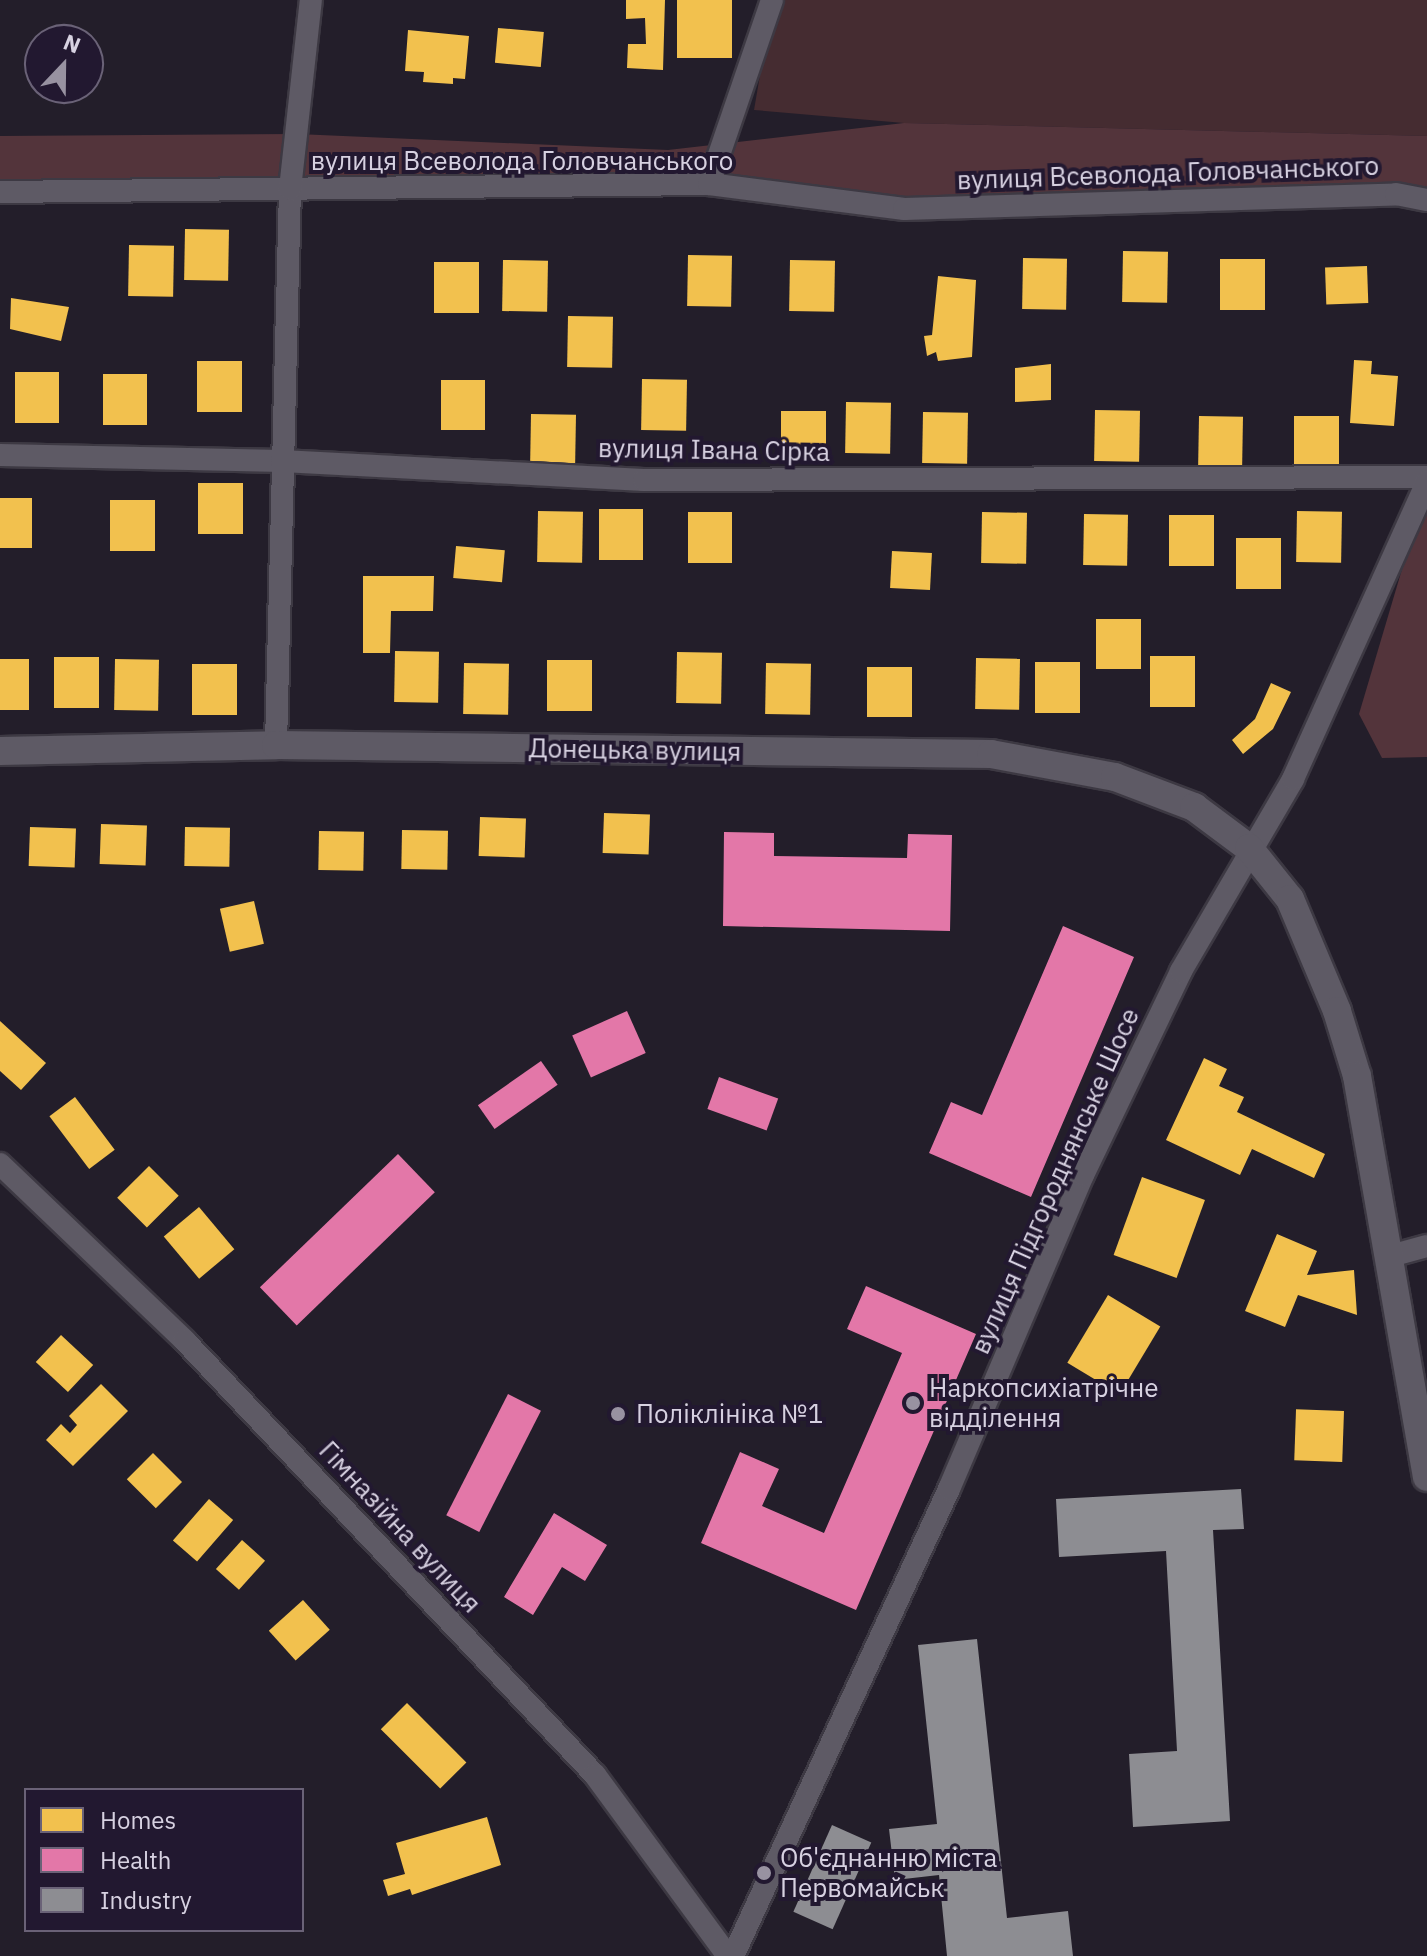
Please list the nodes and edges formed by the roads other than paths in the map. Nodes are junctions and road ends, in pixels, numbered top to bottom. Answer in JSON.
{"nodes":[{"id":1,"x":311,"y":0,"type":"edge"},
{"id":2,"x":772,"y":0,"type":"edge"},
{"id":3,"x":709,"y":184,"type":"junction"},
{"id":4,"x":290,"y":189,"type":"junction"},
{"id":5,"x":0,"y":192,"type":"edge"},
{"id":6,"x":1427,"y":200,"type":"edge"},
{"id":7,"x":0,"y":455,"type":"edge"},
{"id":8,"x":282,"y":461,"type":"junction"},
{"id":9,"x":1427,"y":480,"type":"edge"},
{"id":10,"x":276,"y":745,"type":"junction"},
{"id":11,"x":0,"y":751,"type":"edge"},
{"id":12,"x":1249,"y":848,"type":"junction"},
{"id":13,"x":0,"y":1164,"type":"edge"},
{"id":14,"x":1427,"y":1246,"type":"edge"},
{"id":15,"x":1387,"y":1257,"type":"junction"},
{"id":16,"x":1427,"y":1477,"type":"edge"},
{"id":17,"x":730,"y":1956,"type":"edge"}],
"edges":[{"from":1,"to":4,"type":"street"},
{"from":2,"to":3,"type":"street"},
{"from":3,"to":4,"type":"street","name":"вулиця Всеволода Головчанського"},
{"from":3,"to":6,"type":"street","name":"вулиця Всеволода Головчанського"},
{"from":4,"to":5,"type":"street","name":"вулиця Всеволода Головчанського"},
{"from":4,"to":8,"type":"street"},
{"from":7,"to":8,"type":"street","name":"вулиця Івана Сірка"},
{"from":8,"to":9,"type":"street","name":"вулиця Івана Сірка"},
{"from":8,"to":10,"type":"street"},
{"from":9,"to":12,"type":"street","name":"вулиця Підгороднянське Шосе"},
{"from":10,"to":11,"type":"street","name":"Донецька вулиця"},
{"from":10,"to":12,"type":"street","name":"Донецька вулиця"},
{"from":12,"to":15,"type":"street","name":"Донецька вулиця"},
{"from":12,"to":17,"type":"street","name":"вулиця Підгороднянське Шосе"},
{"from":13,"to":17,"type":"street","name":"Гімназійна вулиця"},
{"from":14,"to":15,"type":"street"},
{"from":15,"to":16,"type":"street","name":"Донецька вулиця"}]}
